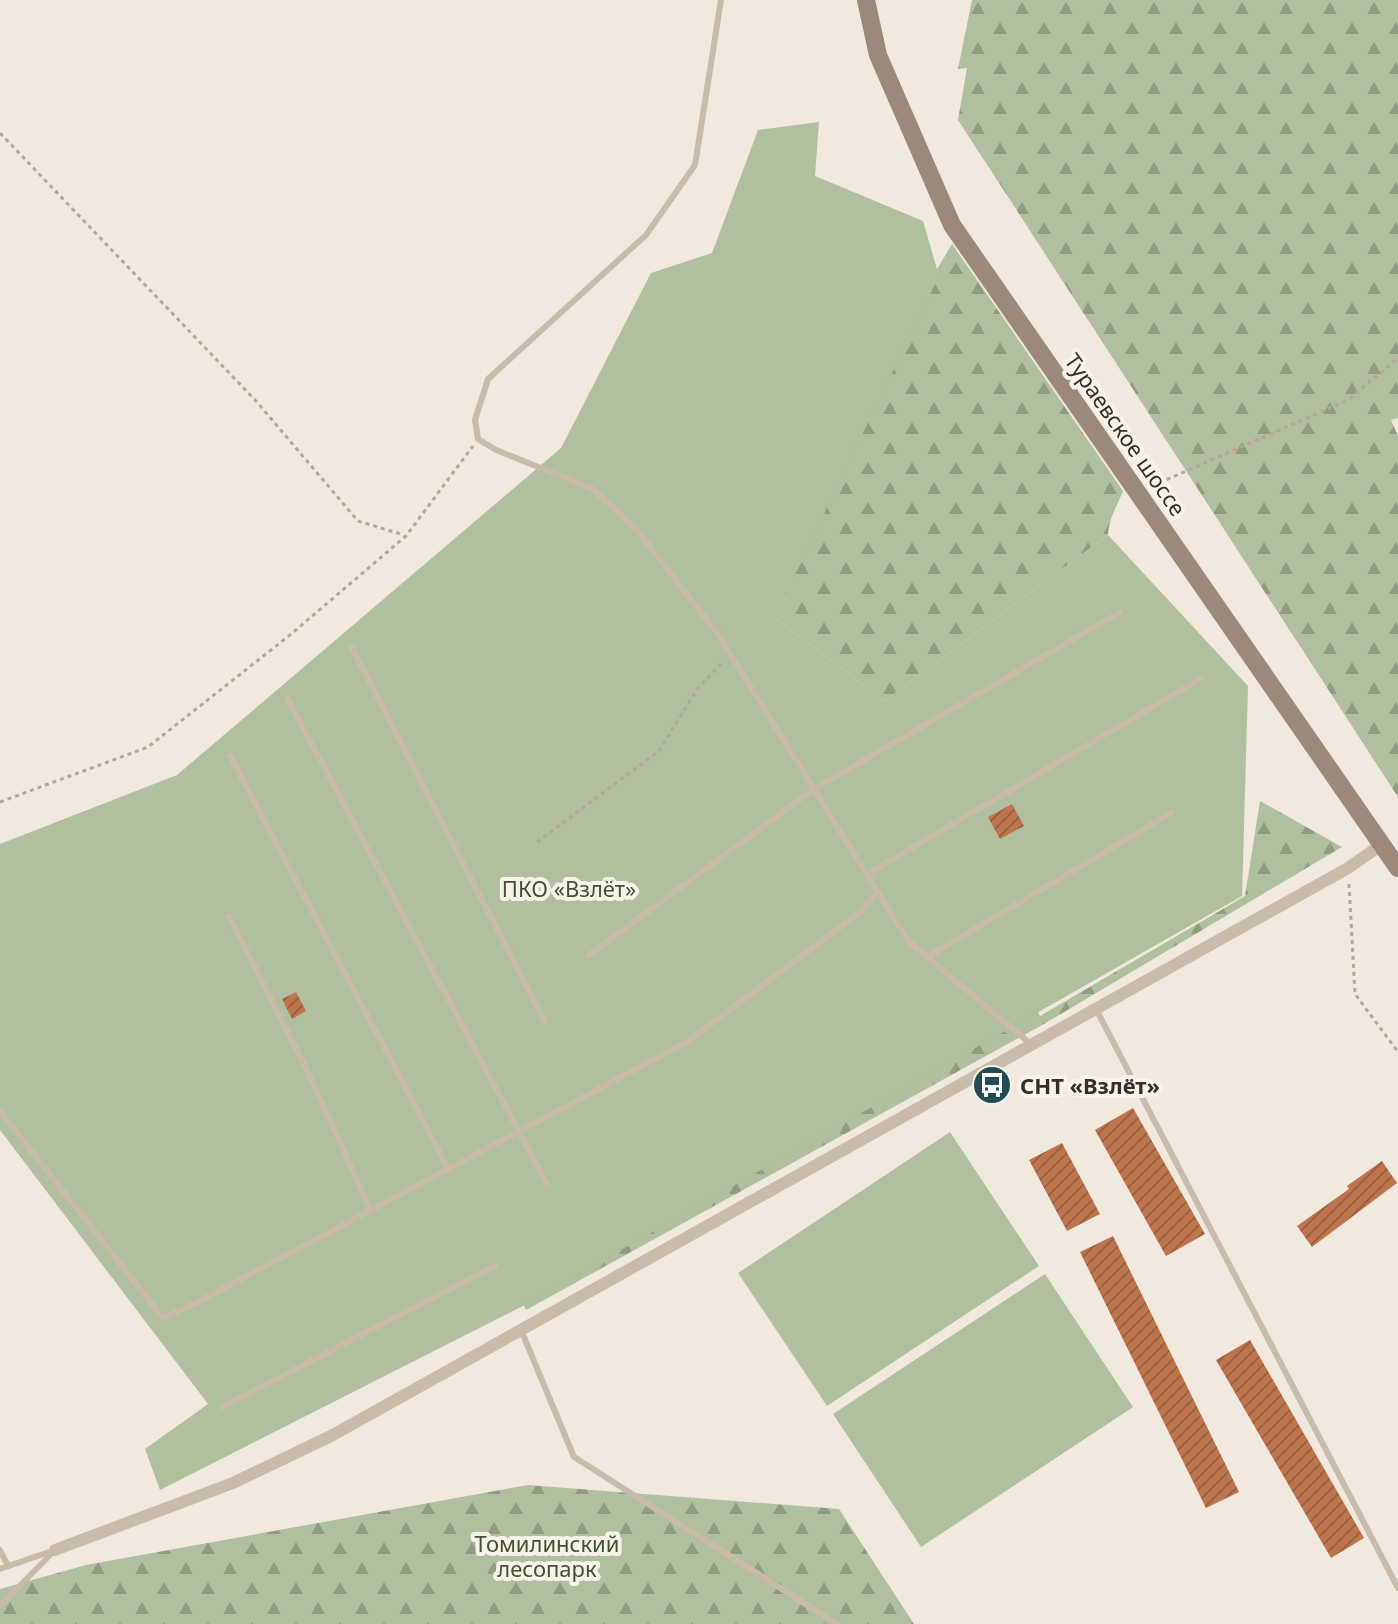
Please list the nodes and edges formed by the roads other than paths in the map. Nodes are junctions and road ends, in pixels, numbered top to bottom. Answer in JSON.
{"nodes":[{"id":1,"x":721,"y":0,"type":"edge"},
{"id":2,"x":866,"y":0,"type":"edge"},
{"id":3,"x":1120,"y":612,"type":"dead end"},
{"id":4,"x":352,"y":648,"type":"dead end"},
{"id":5,"x":1202,"y":678,"type":"dead end"},
{"id":6,"x":287,"y":698,"type":"dead end"},
{"id":7,"x":230,"y":756,"type":"dead end"},
{"id":8,"x":814,"y":789,"type":"junction"},
{"id":9,"x":1171,"y":813,"type":"dead end"},
{"id":10,"x":1381,"y":845,"type":"junction"},
{"id":11,"x":1398,"y":868,"type":"edge"},
{"id":12,"x":867,"y":874,"type":"junction"},
{"id":13,"x":878,"y":892,"type":"junction"},
{"id":14,"x":229,"y":916,"type":"dead end"},
{"id":15,"x":589,"y":955,"type":"dead end"},
{"id":16,"x":927,"y":957,"type":"junction"},
{"id":17,"x":1096,"y":1009,"type":"junction"},
{"id":18,"x":545,"y":1022,"type":"dead end"},
{"id":19,"x":1032,"y":1045,"type":"junction"},
{"id":20,"x":0,"y":1111,"type":"edge"},
{"id":21,"x":518,"y":1134,"type":"junction"},
{"id":22,"x":449,"y":1170,"type":"junction"},
{"id":23,"x":547,"y":1184,"type":"dead end"},
{"id":24,"x":371,"y":1211,"type":"junction"},
{"id":25,"x":495,"y":1266,"type":"dead end"},
{"id":26,"x":521,"y":1330,"type":"junction"},
{"id":27,"x":222,"y":1407,"type":"dead end"},
{"id":28,"x":0,"y":1550,"type":"edge"},
{"id":29,"x":55,"y":1550,"type":"junction"},
{"id":30,"x":8,"y":1566,"type":"junction"},
{"id":31,"x":0,"y":1569,"type":"edge"},
{"id":32,"x":1398,"y":1588,"type":"edge"},
{"id":33,"x":0,"y":1606,"type":"edge"},
{"id":34,"x":837,"y":1624,"type":"edge"}],
"edges":[{"from":1,"to":8,"type":"lane"},
{"from":2,"to":10,"type":"main road","name":"Тураевское шоссе"},
{"from":3,"to":8,"type":"lane"},
{"from":4,"to":18,"type":"lane"},
{"from":5,"to":12,"type":"lane"},
{"from":6,"to":21,"type":"lane"},
{"from":7,"to":22,"type":"lane"},
{"from":8,"to":12,"type":"lane"},
{"from":8,"to":15,"type":"lane"},
{"from":9,"to":16,"type":"lane"},
{"from":10,"to":11,"type":"main road","name":"Тураевское шоссе"},
{"from":10,"to":17,"type":"street"},
{"from":12,"to":13,"type":"lane"},
{"from":13,"to":16,"type":"lane"},
{"from":13,"to":21,"type":"lane"},
{"from":14,"to":24,"type":"lane"},
{"from":16,"to":19,"type":"lane"},
{"from":17,"to":19,"type":"street"},
{"from":17,"to":32,"type":"lane"},
{"from":19,"to":26,"type":"street"},
{"from":20,"to":24,"type":"lane"},
{"from":21,"to":22,"type":"lane"},
{"from":21,"to":23,"type":"lane"},
{"from":22,"to":24,"type":"lane"},
{"from":25,"to":27,"type":"lane"},
{"from":26,"to":29,"type":"street"},
{"from":26,"to":34,"type":"lane"},
{"from":28,"to":30,"type":"lane"},
{"from":29,"to":30,"type":"lane"},
{"from":29,"to":33,"type":"lane"},
{"from":30,"to":31,"type":"lane"}]}
